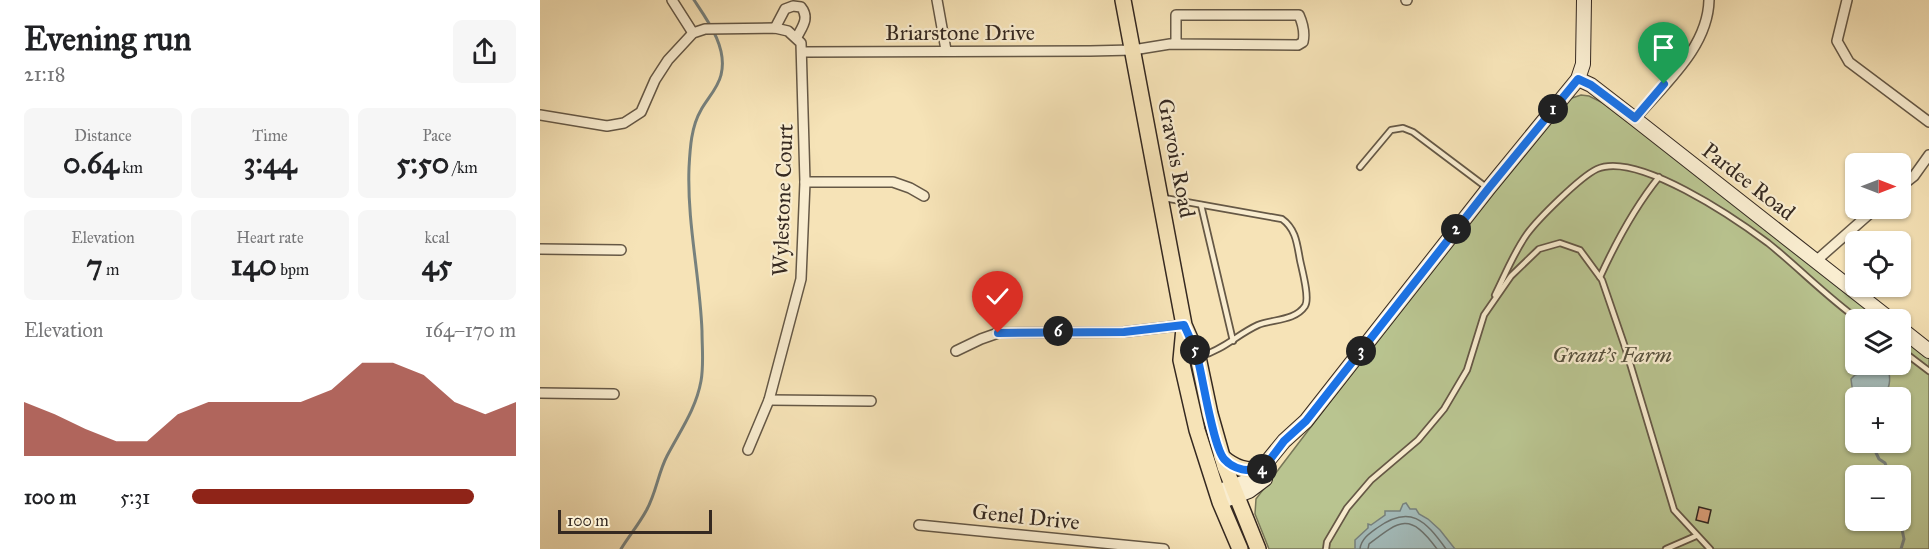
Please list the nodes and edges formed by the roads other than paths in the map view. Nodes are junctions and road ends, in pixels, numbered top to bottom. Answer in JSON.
{"nodes":[{"id":1,"x":672,"y":0,"type":"edge"},
{"id":2,"x":937,"y":0,"type":"edge"},
{"id":3,"x":1124,"y":0,"type":"edge"},
{"id":4,"x":1584,"y":0,"type":"edge"},
{"id":5,"x":1709,"y":0,"type":"edge"},
{"id":6,"x":1847,"y":0,"type":"edge"},
{"id":7,"x":775,"y":28,"type":"junction"},
{"id":8,"x":693,"y":33,"type":"junction"},
{"id":9,"x":796,"y":37,"type":"junction"},
{"id":10,"x":1176,"y":44,"type":"junction"},
{"id":11,"x":946,"y":50,"type":"junction"},
{"id":12,"x":1133,"y":50,"type":"junction"},
{"id":13,"x":803,"y":52,"type":"junction"},
{"id":14,"x":1578,"y":79,"type":"junction"},
{"id":15,"x":540,"y":115,"type":"edge"},
{"id":16,"x":1635,"y":118,"type":"junction"},
{"id":17,"x":1929,"y":122,"type":"edge"},
{"id":18,"x":1929,"y":155,"type":"edge"},
{"id":19,"x":1360,"y":167,"type":"dead end"},
{"id":20,"x":1659,"y":177,"type":"junction"},
{"id":21,"x":1911,"y":178,"type":"edge"},
{"id":22,"x":805,"y":182,"type":"junction"},
{"id":23,"x":1488,"y":189,"type":"junction"},
{"id":24,"x":924,"y":196,"type":"dead end"},
{"id":25,"x":1162,"y":198,"type":"junction"},
{"id":26,"x":1201,"y":205,"type":"junction"},
{"id":27,"x":1864,"y":219,"type":"edge"},
{"id":28,"x":540,"y":249,"type":"edge"},
{"id":29,"x":621,"y":250,"type":"dead end"},
{"id":30,"x":1817,"y":260,"type":"junction"},
{"id":31,"x":1600,"y":277,"type":"junction"},
{"id":32,"x":1846,"y":309,"type":"edge"},
{"id":33,"x":1877,"y":309,"type":"edge"},
{"id":34,"x":1484,"y":315,"type":"junction"},
{"id":35,"x":1184,"y":325,"type":"junction"},
{"id":36,"x":1911,"y":337,"type":"edge"},
{"id":37,"x":1233,"y":341,"type":"junction"},
{"id":38,"x":956,"y":351,"type":"dead end"},
{"id":39,"x":1929,"y":351,"type":"edge"},
{"id":40,"x":1198,"y":357,"type":"junction"},
{"id":41,"x":1911,"y":357,"type":"edge"},
{"id":42,"x":1929,"y":371,"type":"edge"},
{"id":43,"x":540,"y":393,"type":"edge"},
{"id":44,"x":614,"y":394,"type":"dead end"},
{"id":45,"x":769,"y":400,"type":"junction"},
{"id":46,"x":871,"y":401,"type":"dead end"},
{"id":47,"x":1306,"y":421,"type":"junction"},
{"id":48,"x":748,"y":450,"type":"dead end"},
{"id":49,"x":1222,"y":457,"type":"junction"},
{"id":50,"x":1263,"y":469,"type":"junction"},
{"id":51,"x":1235,"y":491,"type":"junction"},
{"id":52,"x":1218,"y":497,"type":"junction"},
{"id":53,"x":919,"y":525,"type":"dead end"},
{"id":54,"x":1696,"y":536,"type":"junction"},
{"id":55,"x":1164,"y":549,"type":"edge"},
{"id":56,"x":1240,"y":549,"type":"edge"},
{"id":57,"x":1258,"y":549,"type":"edge"},
{"id":58,"x":1326,"y":549,"type":"edge"},
{"id":59,"x":1666,"y":549,"type":"edge"},
{"id":60,"x":1710,"y":549,"type":"edge"}],
"edges":[{"from":1,"to":8,"type":"street"},
{"from":2,"to":11,"type":"street"},
{"from":3,"to":12,"type":"main road","name":"Gravois Road"},
{"from":4,"to":14,"type":"street"},
{"from":5,"to":16,"type":"street"},
{"from":6,"to":17,"type":"street"},
{"from":7,"to":8,"type":"street"},
{"from":7,"to":9,"type":"street"},
{"from":7,"to":9,"type":"street"},
{"from":8,"to":15,"type":"street"},
{"from":9,"to":13,"type":"street"},
{"from":10,"to":10,"type":"street","name":"Briarstone Drive"},
{"from":10,"to":12,"type":"street","name":"Briarstone Drive"},
{"from":11,"to":12,"type":"street","name":"Briarstone Drive"},
{"from":11,"to":13,"type":"street","name":"Briarstone Drive"},
{"from":12,"to":25,"type":"main road","name":"Gravois Road"},
{"from":13,"to":22,"type":"street","name":"Wylestone Court"},
{"from":14,"to":16,"type":"street","name":"Pardee Road"},
{"from":14,"to":23,"type":"street"},
{"from":16,"to":30,"type":"street","name":"Pardee Road"},
{"from":18,"to":21,"type":"street"},
{"from":19,"to":23,"type":"lane"},
{"from":20,"to":31,"type":"lane"},
{"from":20,"to":32,"type":"lane"},
{"from":20,"to":34,"type":"lane"},
{"from":22,"to":24,"type":"street"},
{"from":22,"to":45,"type":"street","name":"Wylestone Court"},
{"from":23,"to":47,"type":"street"},
{"from":25,"to":26,"type":"lane"},
{"from":25,"to":35,"type":"main road","name":"Gravois Road"},
{"from":26,"to":37,"type":"lane"},
{"from":26,"to":37,"type":"lane"},
{"from":27,"to":30,"type":"street"},
{"from":28,"to":29,"type":"street"},
{"from":30,"to":33,"type":"street","name":"Pardee Road"},
{"from":31,"to":34,"type":"lane"},
{"from":31,"to":54,"type":"lane"},
{"from":34,"to":58,"type":"lane"},
{"from":35,"to":38,"type":"street"},
{"from":35,"to":40,"type":"main road","name":"Gravois Road"},
{"from":35,"to":52,"type":"main road","name":"Gravois Road"},
{"from":36,"to":39,"type":"street"},
{"from":37,"to":40,"type":"lane"},
{"from":40,"to":49,"type":"main road","name":"Gravois Road"},
{"from":41,"to":42,"type":"lane"},
{"from":43,"to":44,"type":"street"},
{"from":45,"to":46,"type":"street"},
{"from":45,"to":48,"type":"street","name":"Wylestone Court"},
{"from":47,"to":50,"type":"street"},
{"from":47,"to":51,"type":"street"},
{"from":49,"to":50,"type":"main road"},
{"from":49,"to":51,"type":"main road","name":"Gravois Road"},
{"from":50,"to":51,"type":"street"},
{"from":51,"to":52,"type":"street"},
{"from":51,"to":57,"type":"main road","name":"Gravois Road"},
{"from":52,"to":56,"type":"main road","name":"Gravois Road"},
{"from":53,"to":55,"type":"street","name":"Genel Drive"},
{"from":54,"to":59,"type":"lane"},
{"from":54,"to":60,"type":"lane"}]}
